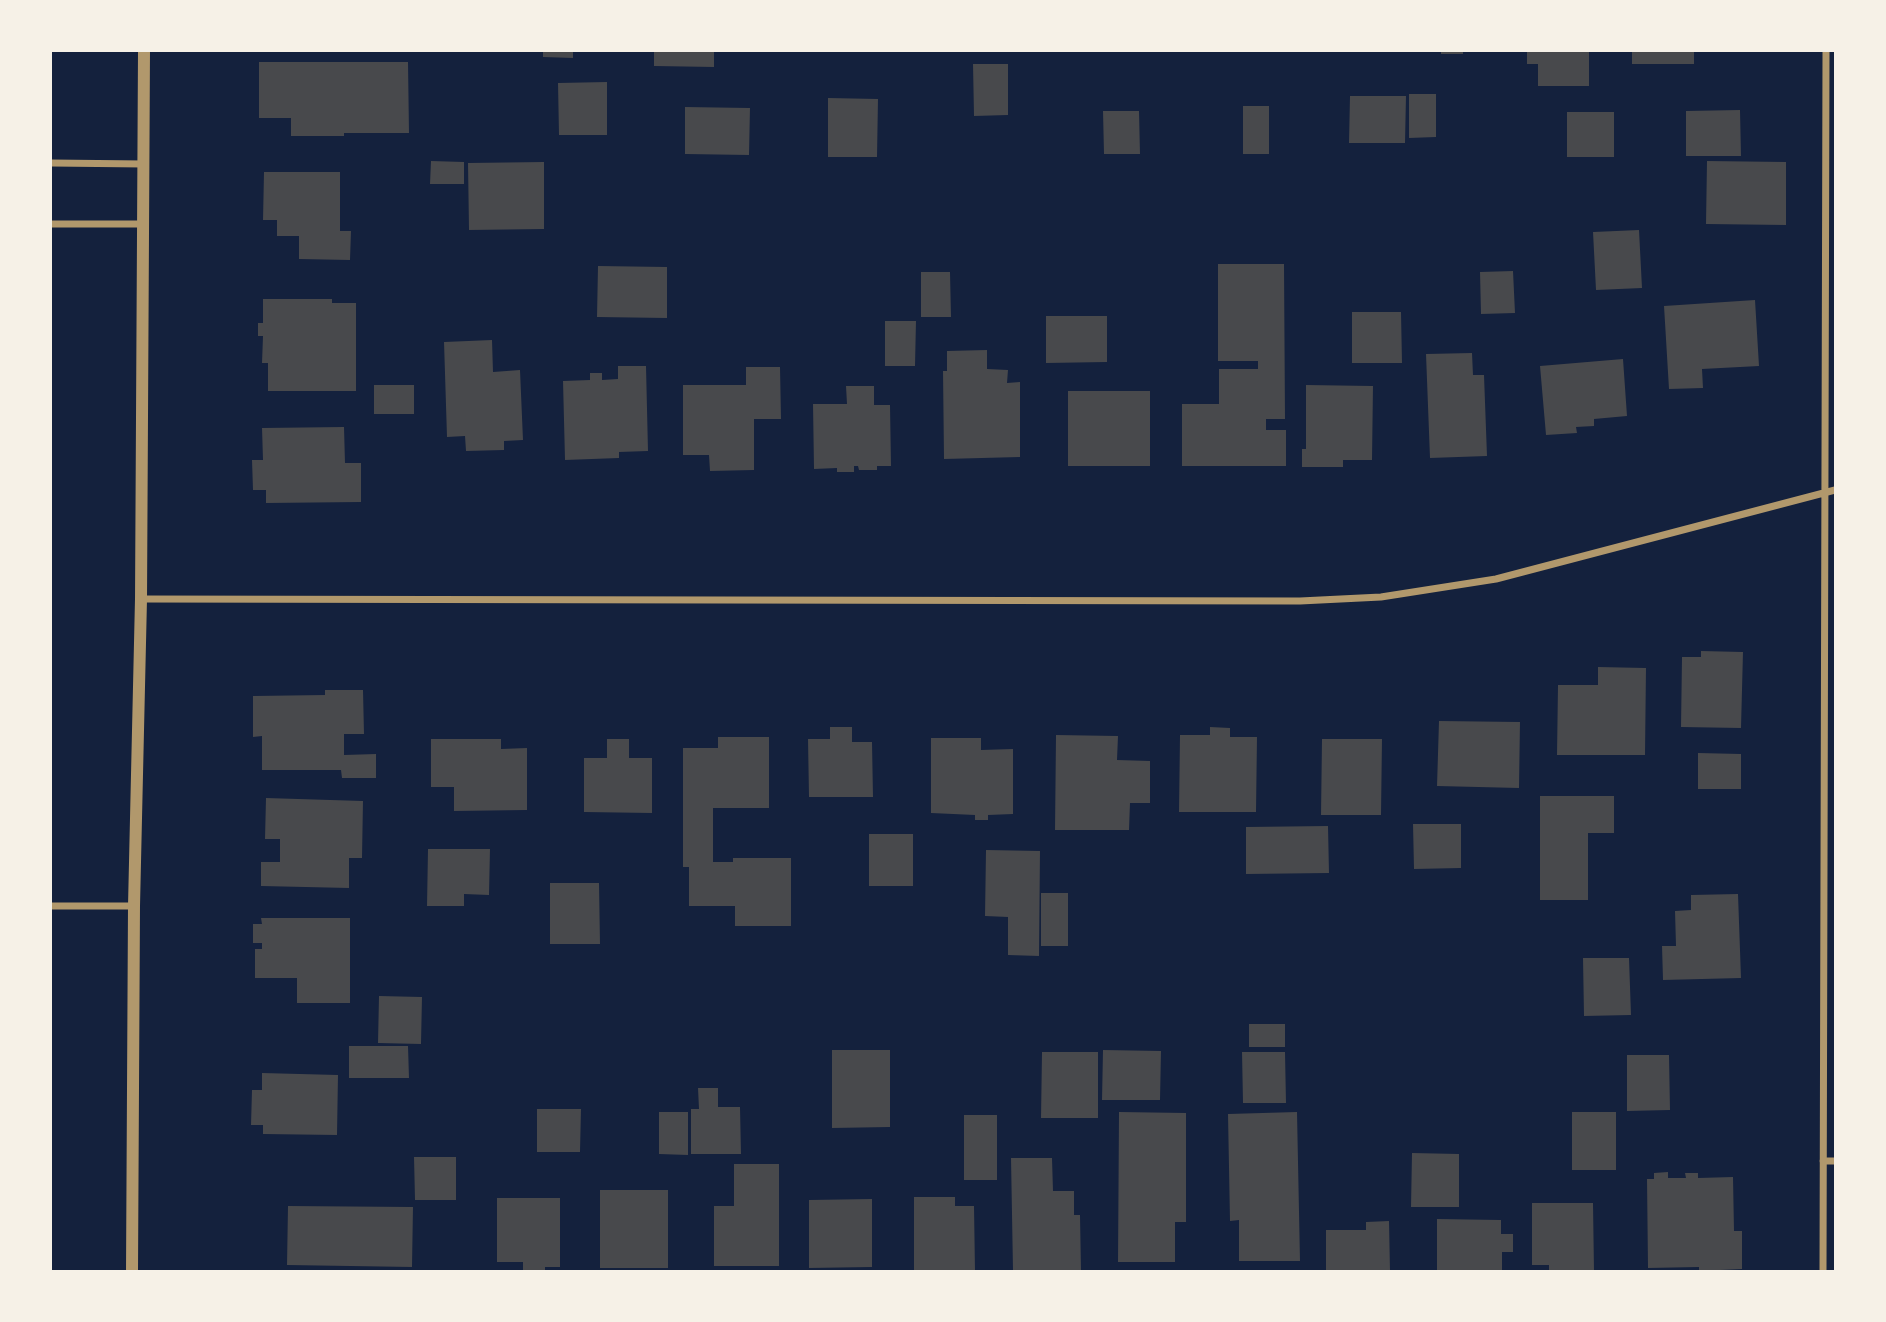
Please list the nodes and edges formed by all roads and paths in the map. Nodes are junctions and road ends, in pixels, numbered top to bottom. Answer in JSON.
{"nodes":[{"id":1,"x":144,"y":51,"type":"edge"},
{"id":2,"x":1826,"y":51,"type":"edge"},
{"id":3,"x":51,"y":163,"type":"edge"},
{"id":4,"x":144,"y":164,"type":"junction"},
{"id":5,"x":51,"y":223,"type":"edge"},
{"id":6,"x":144,"y":224,"type":"junction"},
{"id":7,"x":1835,"y":490,"type":"edge"},
{"id":8,"x":1825,"y":492,"type":"junction"},
{"id":9,"x":141,"y":599,"type":"junction"},
{"id":10,"x":51,"y":906,"type":"edge"},
{"id":11,"x":134,"y":906,"type":"junction"},
{"id":12,"x":1823,"y":1161,"type":"junction"},
{"id":13,"x":1835,"y":1161,"type":"edge"},
{"id":14,"x":132,"y":1271,"type":"edge"},
{"id":15,"x":1823,"y":1271,"type":"edge"}],
"edges":[{"from":1,"to":4,"type":"street"},
{"from":2,"to":8,"type":"street"},
{"from":3,"to":4,"type":"street"},
{"from":4,"to":6,"type":"street"},
{"from":5,"to":6,"type":"street"},
{"from":6,"to":9,"type":"street"},
{"from":7,"to":8,"type":"street"},
{"from":8,"to":9,"type":"street"},
{"from":8,"to":12,"type":"street"},
{"from":9,"to":11,"type":"street"},
{"from":10,"to":11,"type":"street"},
{"from":11,"to":14,"type":"street"},
{"from":12,"to":13,"type":"street"},
{"from":12,"to":15,"type":"street"}]}
